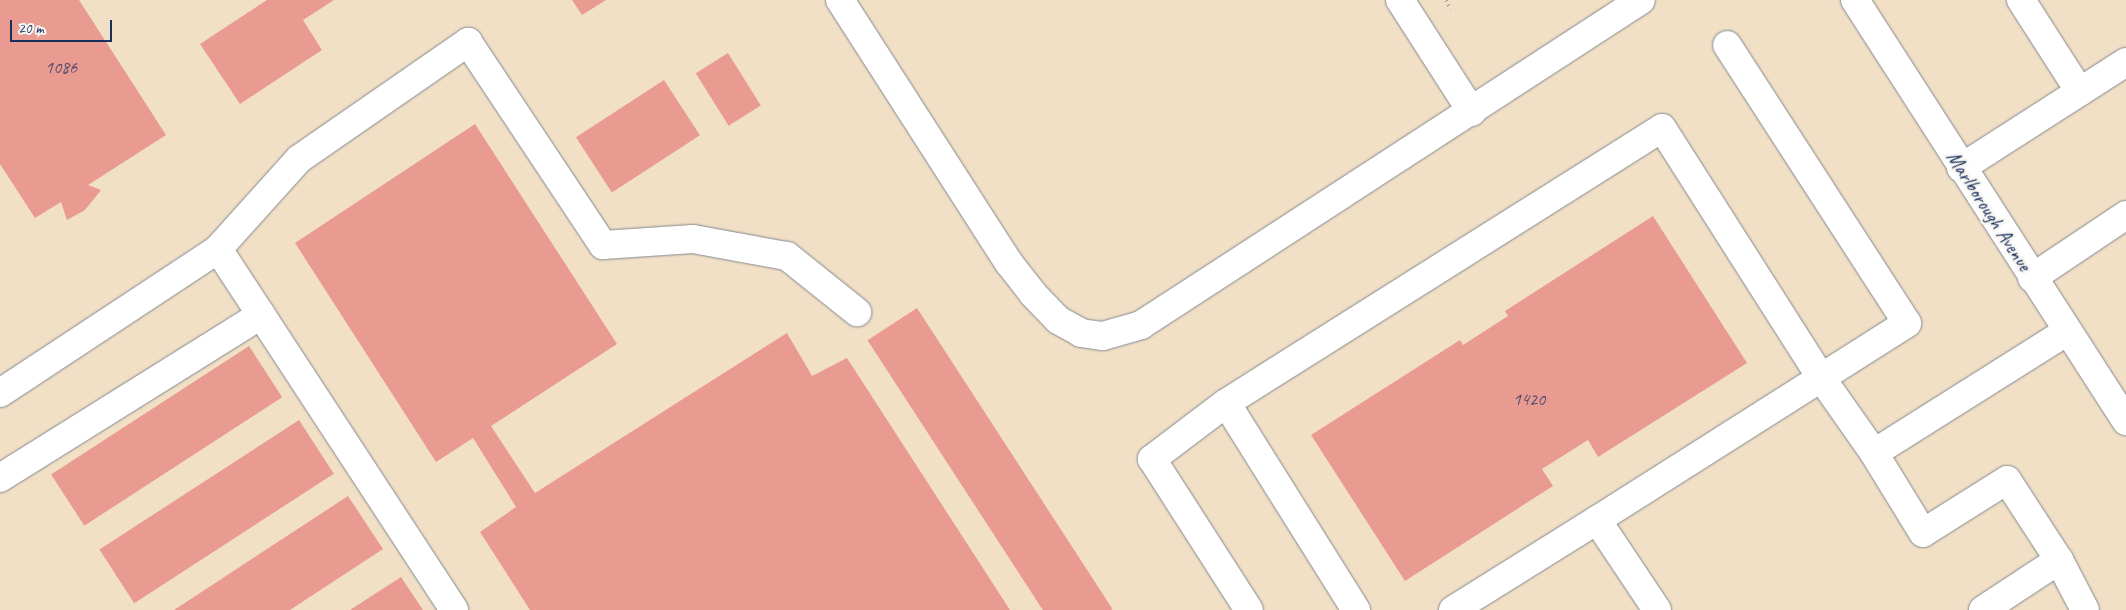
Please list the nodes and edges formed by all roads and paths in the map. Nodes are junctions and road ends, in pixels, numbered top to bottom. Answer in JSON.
{"nodes":[{"id":1,"x":840,"y":0,"type":"edge"},
{"id":2,"x":1400,"y":0,"type":"edge"},
{"id":3,"x":1446,"y":0,"type":"edge"},
{"id":4,"x":1641,"y":0,"type":"edge"},
{"id":5,"x":1855,"y":0,"type":"edge"},
{"id":6,"x":2021,"y":0,"type":"edge"},
{"id":7,"x":1452,"y":9,"type":"dead end"},
{"id":8,"x":1727,"y":45,"type":"dead end"},
{"id":9,"x":2126,"y":62,"type":"edge"},
{"id":10,"x":2080,"y":92,"type":"junction"},
{"id":11,"x":1472,"y":112,"type":"junction"},
{"id":12,"x":1961,"y":168,"type":"junction"},
{"id":13,"x":2126,"y":215,"type":"edge"},
{"id":14,"x":218,"y":249,"type":"junction"},
{"id":15,"x":2032,"y":278,"type":"junction"},
{"id":16,"x":856,"y":312,"type":"dead end"},
{"id":17,"x":261,"y":315,"type":"junction"},
{"id":18,"x":2068,"y":331,"type":"junction"},
{"id":19,"x":1822,"y":380,"type":"junction"},
{"id":20,"x":0,"y":393,"type":"edge"},
{"id":21,"x":1226,"y":403,"type":"junction"},
{"id":22,"x":2126,"y":421,"type":"edge"},
{"id":23,"x":1874,"y":453,"type":"junction"},
{"id":24,"x":0,"y":478,"type":"edge"},
{"id":25,"x":1597,"y":520,"type":"junction"},
{"id":26,"x":2059,"y":560,"type":"junction"},
{"id":27,"x":454,"y":610,"type":"edge"},
{"id":28,"x":1248,"y":610,"type":"edge"},
{"id":29,"x":1356,"y":610,"type":"edge"},
{"id":30,"x":1454,"y":610,"type":"edge"},
{"id":31,"x":1657,"y":610,"type":"edge"},
{"id":32,"x":1983,"y":610,"type":"edge"},
{"id":33,"x":2085,"y":610,"type":"edge"}],
"edges":[{"from":1,"to":11,"type":"street"},
{"from":2,"to":11,"type":"street"},
{"from":3,"to":7,"type":"path"},
{"from":4,"to":11,"type":"street"},
{"from":5,"to":12,"type":"street","name":"Marlborough Avenue"},
{"from":6,"to":10,"type":"street"},
{"from":8,"to":19,"type":"street"},
{"from":9,"to":10,"type":"street"},
{"from":10,"to":12,"type":"street"},
{"from":12,"to":15,"type":"street","name":"Marlborough Avenue"},
{"from":13,"to":15,"type":"street"},
{"from":14,"to":16,"type":"street"},
{"from":14,"to":17,"type":"street"},
{"from":14,"to":20,"type":"street"},
{"from":15,"to":18,"type":"street","name":"Marlborough Avenue"},
{"from":17,"to":24,"type":"street"},
{"from":17,"to":27,"type":"street"},
{"from":18,"to":22,"type":"street","name":"Marlborough Avenue"},
{"from":18,"to":23,"type":"street"},
{"from":19,"to":21,"type":"street"},
{"from":19,"to":23,"type":"street"},
{"from":19,"to":25,"type":"street"},
{"from":21,"to":28,"type":"street"},
{"from":21,"to":29,"type":"street"},
{"from":23,"to":26,"type":"street"},
{"from":25,"to":30,"type":"street"},
{"from":25,"to":31,"type":"street"},
{"from":26,"to":32,"type":"street"},
{"from":26,"to":33,"type":"street"}]}
